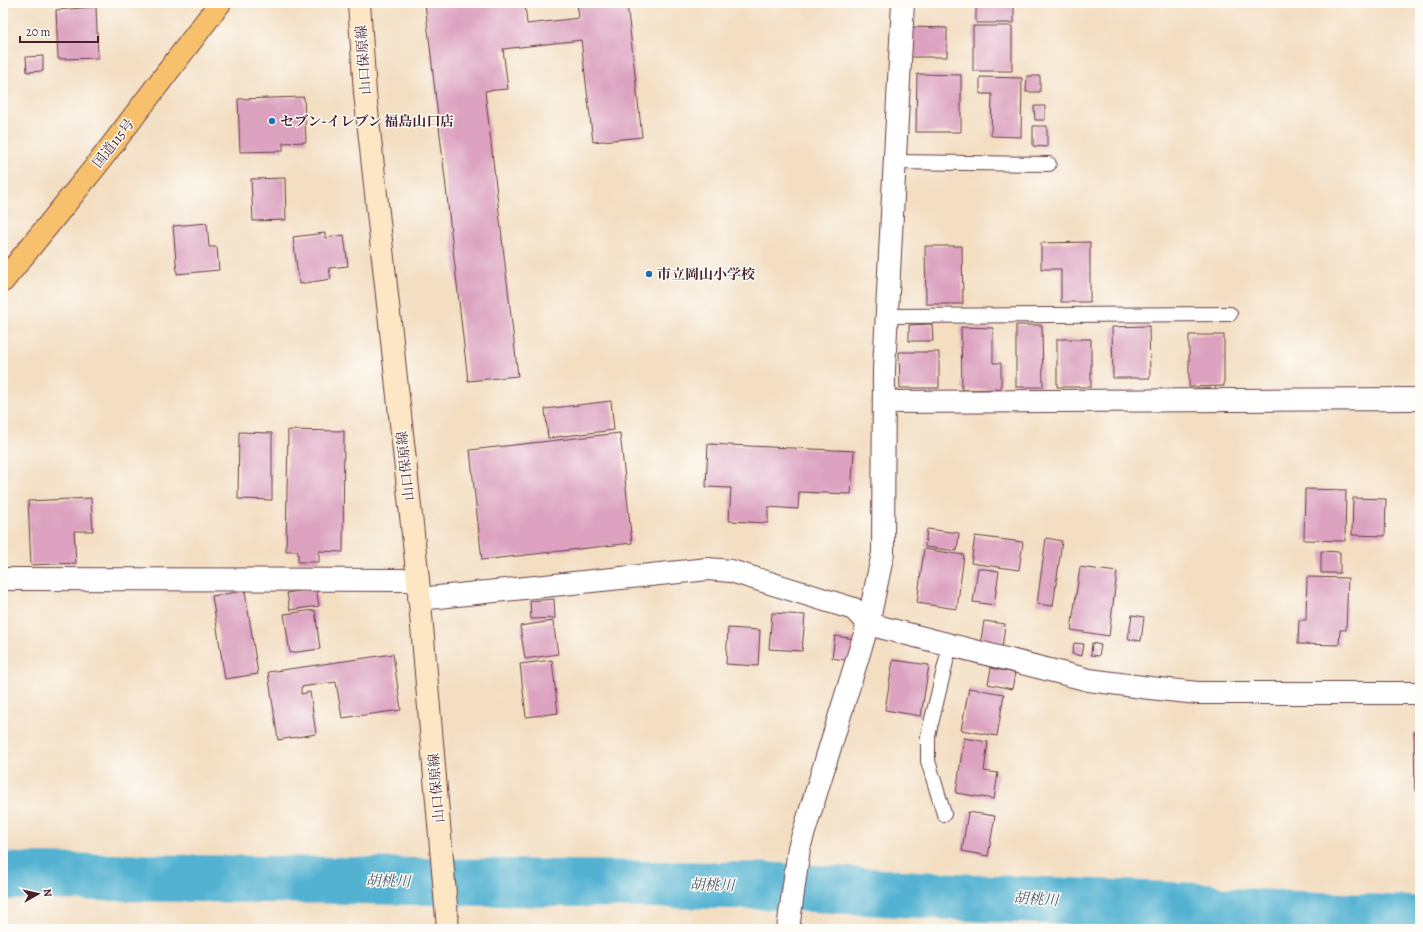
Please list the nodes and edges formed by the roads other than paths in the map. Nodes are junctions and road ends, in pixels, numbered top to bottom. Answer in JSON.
{"nodes":[{"id":1,"x":220,"y":3,"type":"edge"},
{"id":2,"x":359,"y":3,"type":"edge"},
{"id":3,"x":903,"y":3,"type":"edge"},
{"id":4,"x":895,"y":162,"type":"junction"},
{"id":5,"x":1049,"y":164,"type":"dead end"},
{"id":6,"x":3,"y":281,"type":"edge"},
{"id":7,"x":1230,"y":314,"type":"dead end"},
{"id":8,"x":887,"y":316,"type":"junction"},
{"id":9,"x":1420,"y":398,"type":"edge"},
{"id":10,"x":885,"y":402,"type":"junction"},
{"id":11,"x":3,"y":579,"type":"edge"},
{"id":12,"x":419,"y":589,"type":"junction"},
{"id":13,"x":868,"y":624,"type":"junction"},
{"id":14,"x":950,"y":645,"type":"junction"},
{"id":15,"x":1420,"y":693,"type":"edge"},
{"id":16,"x":944,"y":814,"type":"dead end"},
{"id":17,"x":448,"y":929,"type":"edge"},
{"id":18,"x":788,"y":929,"type":"edge"}],
"edges":[{"from":1,"to":6,"type":"highway","name":"国道115号"},
{"from":2,"to":12,"type":"main road","name":"山口保原線"},
{"from":3,"to":4,"type":"street"},
{"from":4,"to":5,"type":"lane"},
{"from":4,"to":8,"type":"street"},
{"from":7,"to":8,"type":"lane"},
{"from":8,"to":10,"type":"street"},
{"from":9,"to":10,"type":"street"},
{"from":10,"to":13,"type":"street"},
{"from":11,"to":12,"type":"street"},
{"from":12,"to":13,"type":"street"},
{"from":12,"to":17,"type":"main road","name":"山口保原線"},
{"from":13,"to":14,"type":"street"},
{"from":13,"to":18,"type":"street"},
{"from":14,"to":15,"type":"street"},
{"from":14,"to":16,"type":"lane"}]}
